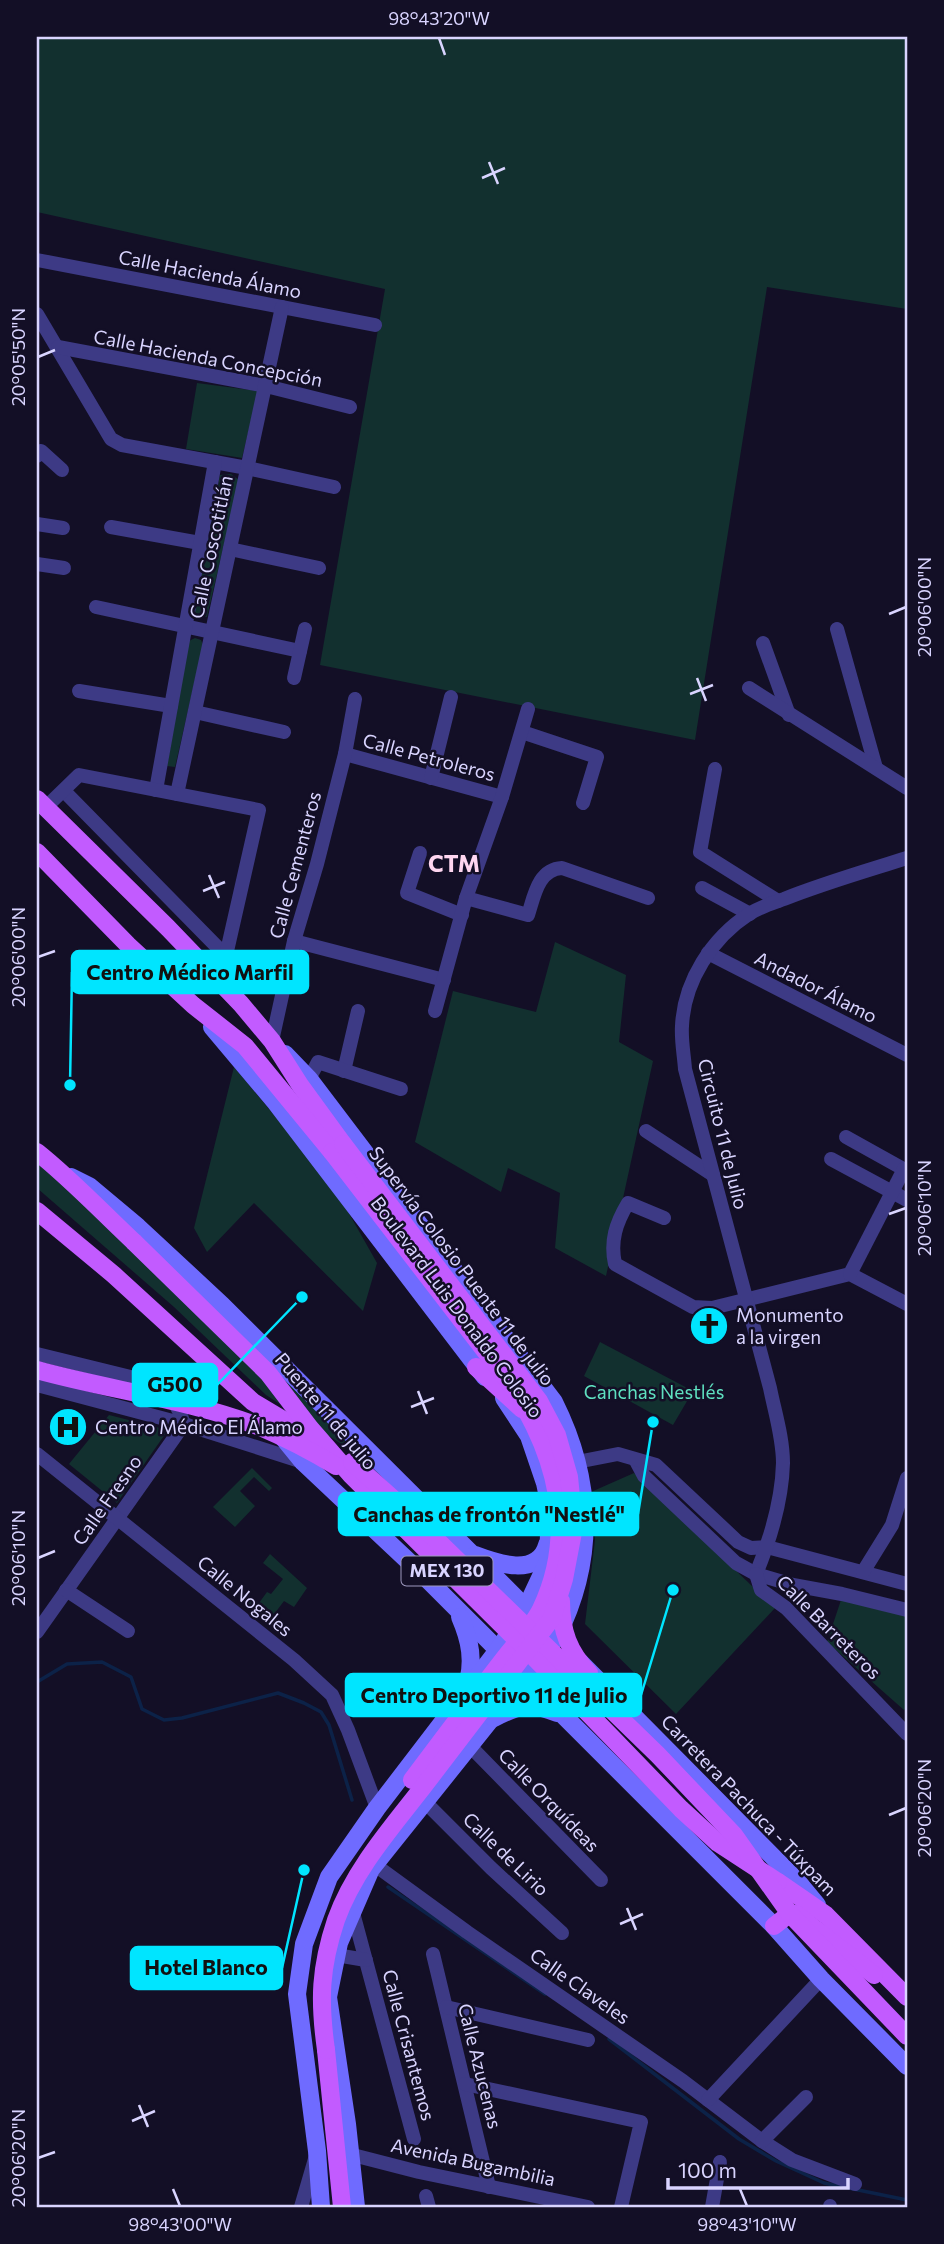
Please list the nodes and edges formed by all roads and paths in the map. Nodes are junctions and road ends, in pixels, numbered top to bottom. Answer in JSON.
{"nodes":[{"id":1,"x":37,"y":260,"type":"edge"},
{"id":2,"x":282,"y":307,"type":"junction"},
{"id":3,"x":37,"y":314,"type":"edge"},
{"id":4,"x":375,"y":325,"type":"dead end"},
{"id":5,"x":58,"y":347,"type":"junction"},
{"id":6,"x":266,"y":386,"type":"junction"},
{"id":7,"x":350,"y":407,"type":"dead end"},
{"id":8,"x":37,"y":456,"type":"edge"},
{"id":9,"x":215,"y":461,"type":"junction"},
{"id":10,"x":247,"y":468,"type":"junction"},
{"id":11,"x":62,"y":470,"type":"dead end"},
{"id":12,"x":334,"y":487,"type":"dead end"},
{"id":13,"x":37,"y":524,"type":"edge"},
{"id":14,"x":111,"y":527,"type":"dead end"},
{"id":15,"x":63,"y":528,"type":"dead end"},
{"id":16,"x":200,"y":543,"type":"junction"},
{"id":17,"x":230,"y":549,"type":"junction"},
{"id":18,"x":37,"y":564,"type":"edge"},
{"id":19,"x":64,"y":568,"type":"dead end"},
{"id":20,"x":320,"y":568,"type":"dead end"},
{"id":21,"x":96,"y":607,"type":"dead end"},
{"id":22,"x":185,"y":626,"type":"junction"},
{"id":23,"x":305,"y":629,"type":"dead end"},
{"id":24,"x":837,"y":629,"type":"dead end"},
{"id":25,"x":212,"y":632,"type":"junction"},
{"id":26,"x":763,"y":643,"type":"dead end"},
{"id":27,"x":300,"y":651,"type":"junction"},
{"id":28,"x":294,"y":678,"type":"dead end"},
{"id":29,"x":749,"y":688,"type":"dead end"},
{"id":30,"x":79,"y":691,"type":"dead end"},
{"id":31,"x":451,"y":697,"type":"dead end"},
{"id":32,"x":355,"y":699,"type":"dead end"},
{"id":33,"x":171,"y":706,"type":"junction"},
{"id":34,"x":528,"y":709,"type":"dead end"},
{"id":35,"x":195,"y":712,"type":"junction"},
{"id":36,"x":789,"y":715,"type":"junction"},
{"id":37,"x":284,"y":732,"type":"dead end"},
{"id":38,"x":522,"y":732,"type":"junction"},
{"id":39,"x":345,"y":754,"type":"junction"},
{"id":40,"x":876,"y":768,"type":"junction"},
{"id":41,"x":715,"y":769,"type":"dead end"},
{"id":42,"x":431,"y":778,"type":"junction"},
{"id":43,"x":907,"y":788,"type":"edge"},
{"id":44,"x":156,"y":790,"type":"junction"},
{"id":45,"x":64,"y":791,"type":"junction"},
{"id":46,"x":177,"y":794,"type":"junction"},
{"id":47,"x":502,"y":797,"type":"junction"},
{"id":48,"x":583,"y":803,"type":"dead end"},
{"id":49,"x":41,"y":804,"type":"edge"},
{"id":50,"x":37,"y":852,"type":"edge"},
{"id":51,"x":420,"y":853,"type":"dead end"},
{"id":52,"x":907,"y":858,"type":"edge"},
{"id":53,"x":702,"y":888,"type":"dead end"},
{"id":54,"x":466,"y":898,"type":"junction"},
{"id":55,"x":648,"y":898,"type":"dead end"},
{"id":56,"x":778,"y":901,"type":"junction"},
{"id":57,"x":750,"y":914,"type":"junction"},
{"id":58,"x":462,"y":915,"type":"junction"},
{"id":59,"x":294,"y":941,"type":"junction"},
{"id":60,"x":708,"y":953,"type":"junction"},
{"id":61,"x":226,"y":956,"type":"junction"},
{"id":62,"x":444,"y":980,"type":"junction"},
{"id":63,"x":220,"y":982,"type":"junction"},
{"id":64,"x":193,"y":1005,"type":"junction"},
{"id":65,"x":358,"y":1011,"type":"dead end"},
{"id":66,"x":435,"y":1012,"type":"dead end"},
{"id":67,"x":272,"y":1041,"type":"junction"},
{"id":68,"x":907,"y":1055,"type":"edge"},
{"id":69,"x":344,"y":1071,"type":"junction"},
{"id":70,"x":309,"y":1079,"type":"junction"},
{"id":71,"x":401,"y":1089,"type":"dead end"},
{"id":72,"x":646,"y":1130,"type":"dead end"},
{"id":73,"x":846,"y":1137,"type":"dead end"},
{"id":74,"x":337,"y":1148,"type":"junction"},
{"id":75,"x":37,"y":1152,"type":"edge"},
{"id":76,"x":831,"y":1159,"type":"dead end"},
{"id":77,"x":906,"y":1170,"type":"edge"},
{"id":78,"x":65,"y":1174,"type":"junction"},
{"id":79,"x":713,"y":1175,"type":"junction"},
{"id":80,"x":892,"y":1192,"type":"junction"},
{"id":81,"x":907,"y":1200,"type":"edge"},
{"id":82,"x":37,"y":1211,"type":"edge"},
{"id":83,"x":664,"y":1218,"type":"dead end"},
{"id":84,"x":134,"y":1242,"type":"joint"},
{"id":85,"x":850,"y":1274,"type":"junction"},
{"id":86,"x":747,"y":1300,"type":"junction"},
{"id":87,"x":907,"y":1304,"type":"edge"},
{"id":88,"x":37,"y":1354,"type":"edge"},
{"id":89,"x":476,"y":1367,"type":"junction"},
{"id":90,"x":37,"y":1370,"type":"edge"},
{"id":91,"x":37,"y":1385,"type":"edge"},
{"id":92,"x":253,"y":1402,"type":"junction"},
{"id":93,"x":184,"y":1424,"type":"junction"},
{"id":94,"x":37,"y":1454,"type":"edge"},
{"id":95,"x":636,"y":1461,"type":"junction"},
{"id":96,"x":303,"y":1462,"type":"junction"},
{"id":97,"x":578,"y":1462,"type":"junction"},
{"id":98,"x":351,"y":1475,"type":"junction"},
{"id":99,"x":907,"y":1478,"type":"edge"},
{"id":100,"x":118,"y":1518,"type":"junction"},
{"id":101,"x":550,"y":1535,"type":"junction"},
{"id":102,"x":767,"y":1547,"type":"junction"},
{"id":103,"x":469,"y":1552,"type":"junction"},
{"id":104,"x":863,"y":1572,"type":"junction"},
{"id":105,"x":756,"y":1574,"type":"junction"},
{"id":106,"x":423,"y":1575,"type":"junction"},
{"id":107,"x":907,"y":1584,"type":"edge"},
{"id":108,"x":66,"y":1590,"type":"junction"},
{"id":109,"x":574,"y":1597,"type":"junction"},
{"id":110,"x":526,"y":1608,"type":"junction"},
{"id":111,"x":457,"y":1610,"type":"junction"},
{"id":112,"x":907,"y":1610,"type":"edge"},
{"id":113,"x":514,"y":1626,"type":"junction"},
{"id":114,"x":128,"y":1631,"type":"dead end"},
{"id":115,"x":37,"y":1632,"type":"edge"},
{"id":116,"x":549,"y":1646,"type":"junction"},
{"id":117,"x":498,"y":1650,"type":"junction"},
{"id":118,"x":524,"y":1676,"type":"junction"},
{"id":119,"x":604,"y":1686,"type":"junction"},
{"id":120,"x":461,"y":1702,"type":"junction"},
{"id":121,"x":563,"y":1716,"type":"junction"},
{"id":122,"x":488,"y":1721,"type":"junction"},
{"id":123,"x":907,"y":1734,"type":"edge"},
{"id":124,"x":654,"y":1744,"type":"junction"},
{"id":125,"x":470,"y":1746,"type":"junction"},
{"id":126,"x":414,"y":1762,"type":"junction"},
{"id":127,"x":443,"y":1781,"type":"junction"},
{"id":128,"x":425,"y":1802,"type":"junction"},
{"id":129,"x":377,"y":1808,"type":"junction"},
{"id":130,"x":375,"y":1865,"type":"junction"},
{"id":131,"x":601,"y":1880,"type":"dead end"},
{"id":132,"x":778,"y":1882,"type":"joint"},
{"id":133,"x":352,"y":1909,"type":"junction"},
{"id":134,"x":826,"y":1916,"type":"junction"},
{"id":135,"x":774,"y":1926,"type":"junction"},
{"id":136,"x":562,"y":1933,"type":"dead end"},
{"id":137,"x":433,"y":1954,"type":"dead end"},
{"id":138,"x":336,"y":1955,"type":"junction"},
{"id":139,"x":366,"y":1961,"type":"junction"},
{"id":140,"x":821,"y":1979,"type":"junction"},
{"id":141,"x":907,"y":1997,"type":"edge"},
{"id":142,"x":446,"y":2007,"type":"junction"},
{"id":143,"x":907,"y":2035,"type":"edge"},
{"id":144,"x":588,"y":2040,"type":"dead end"},
{"id":145,"x":320,"y":2050,"type":"junction"},
{"id":146,"x":907,"y":2066,"type":"edge"},
{"id":147,"x":465,"y":2084,"type":"junction"},
{"id":148,"x":806,"y":2097,"type":"dead end"},
{"id":149,"x":708,"y":2100,"type":"junction"},
{"id":150,"x":414,"y":2139,"type":"dead end"},
{"id":151,"x":762,"y":2141,"type":"junction"},
{"id":152,"x":317,"y":2151,"type":"junction"},
{"id":153,"x":349,"y":2154,"type":"junction"},
{"id":154,"x":720,"y":2162,"type":"dead end"},
{"id":155,"x":855,"y":2184,"type":"dead end"},
{"id":156,"x":489,"y":2187,"type":"junction"},
{"id":157,"x":301,"y":2207,"type":"edge"},
{"id":158,"x":321,"y":2207,"type":"edge"},
{"id":159,"x":333,"y":2207,"type":"edge"},
{"id":160,"x":342,"y":2207,"type":"edge"},
{"id":161,"x":356,"y":2207,"type":"edge"},
{"id":162,"x":588,"y":2207,"type":"edge"},
{"id":163,"x":621,"y":2207,"type":"edge"},
{"id":164,"x":712,"y":2207,"type":"edge"}],
"edges":[{"from":1,"to":2,"type":"street","name":"Calle Hacienda Álamo"},
{"from":2,"to":4,"type":"street","name":"Calle Hacienda Álamo"},
{"from":2,"to":6,"type":"street","name":"Calle Coscotitlán"},
{"from":3,"to":5,"type":"street"},
{"from":5,"to":6,"type":"street","name":"Calle Hacienda Concepción"},
{"from":5,"to":9,"type":"street"},
{"from":6,"to":7,"type":"street","name":"Calle Hacienda Concepción"},
{"from":6,"to":10,"type":"street","name":"Calle Coscotitlán"},
{"from":8,"to":11,"type":"street"},
{"from":9,"to":10,"type":"street"},
{"from":9,"to":16,"type":"street","name":"Calle Coscotitlán"},
{"from":10,"to":12,"type":"street"},
{"from":10,"to":17,"type":"street","name":"Calle Coscotitlán"},
{"from":13,"to":15,"type":"street"},
{"from":14,"to":16,"type":"street"},
{"from":16,"to":22,"type":"street","name":"Calle Coscotitlán"},
{"from":17,"to":20,"type":"street"},
{"from":17,"to":25,"type":"street","name":"Calle Coscotitlán"},
{"from":18,"to":19,"type":"street"},
{"from":21,"to":22,"type":"street"},
{"from":22,"to":25,"type":"street"},
{"from":22,"to":33,"type":"street","name":"Calle Coscotitlán"},
{"from":23,"to":27,"type":"street"},
{"from":24,"to":40,"type":"street"},
{"from":25,"to":27,"type":"street"},
{"from":25,"to":35,"type":"street","name":"Calle Coscotitlán"},
{"from":26,"to":36,"type":"street"},
{"from":27,"to":28,"type":"street"},
{"from":29,"to":36,"type":"street"},
{"from":30,"to":33,"type":"street"},
{"from":31,"to":42,"type":"street"},
{"from":32,"to":39,"type":"street","name":"Calle Cementeros"},
{"from":33,"to":44,"type":"street","name":"Calle Coscotitlán"},
{"from":34,"to":38,"type":"street"},
{"from":35,"to":37,"type":"street"},
{"from":35,"to":46,"type":"street","name":"Calle Coscotitlán"},
{"from":36,"to":40,"type":"street"},
{"from":38,"to":47,"type":"street"},
{"from":38,"to":48,"type":"street"},
{"from":39,"to":42,"type":"street","name":"Calle Petroleros"},
{"from":39,"to":59,"type":"street","name":"Calle Cementeros"},
{"from":40,"to":43,"type":"street"},
{"from":41,"to":56,"type":"street"},
{"from":42,"to":47,"type":"street","name":"Calle Petroleros"},
{"from":44,"to":45,"type":"street"},
{"from":44,"to":46,"type":"street"},
{"from":45,"to":49,"type":"street"},
{"from":45,"to":61,"type":"street"},
{"from":46,"to":61,"type":"street"},
{"from":47,"to":54,"type":"street"},
{"from":49,"to":63,"type":"main road","name":"Boulevard Luis Donaldo Colosio"},
{"from":50,"to":64,"type":"main road","name":"Boulevard Luis Donaldo Colosio"},
{"from":51,"to":58,"type":"street"},
{"from":52,"to":56,"type":"street","name":"Circuito 11 de Julio"},
{"from":53,"to":57,"type":"street"},
{"from":54,"to":55,"type":"street"},
{"from":54,"to":58,"type":"street"},
{"from":56,"to":57,"type":"street","name":"Circuito 11 de Julio"},
{"from":57,"to":60,"type":"street","name":"Circuito 11 de Julio"},
{"from":58,"to":62,"type":"street"},
{"from":59,"to":62,"type":"street"},
{"from":59,"to":67,"type":"street","name":"Calle Cementeros"},
{"from":60,"to":68,"type":"street","name":"Andador Álamo"},
{"from":60,"to":79,"type":"street","name":"Circuito 11 de Julio"},
{"from":61,"to":63,"type":"street"},
{"from":62,"to":66,"type":"street"},
{"from":63,"to":67,"type":"main road","name":"Boulevard Luis Donaldo Colosio"},
{"from":64,"to":74,"type":"main road"},
{"from":64,"to":89,"type":"street","name":"Boulevard Luis Donaldo Colosio"},
{"from":65,"to":69,"type":"street"},
{"from":67,"to":70,"type":"street","name":"Boulevard Luis Donaldo Colosio"},
{"from":67,"to":74,"type":"main road"},
{"from":69,"to":70,"type":"street"},
{"from":69,"to":71,"type":"street"},
{"from":70,"to":97,"type":"street","name":"Boulevard Luis Donaldo Colosio"},
{"from":72,"to":79,"type":"street"},
{"from":73,"to":77,"type":"street"},
{"from":74,"to":145,"type":"main road","name":"Supervía Colosio Puente 11 de julio","bridge":true},
{"from":75,"to":78,"type":"main road","name":"Carretera Pachuca - Túxpam","number":"MEX 130"},
{"from":76,"to":80,"type":"street"},
{"from":77,"to":80,"type":"street"},
{"from":78,"to":84,"type":"main road","name":"Carretera Pachuca - Túxpam","number":"MEX 130"},
{"from":78,"to":103,"type":"street","name":"Carretera Pachuca - Túxpam","number":"MEX 130"},
{"from":79,"to":86,"type":"street","name":"Circuito 11 de Julio"},
{"from":80,"to":81,"type":"street"},
{"from":80,"to":85,"type":"street"},
{"from":82,"to":92,"type":"main road","number":"MEX 130"},
{"from":83,"to":86,"type":"street"},
{"from":84,"to":98,"type":"main road","name":"Puente 11 de julio","number":"MEX 130","bridge":true},
{"from":85,"to":86,"type":"street"},
{"from":85,"to":87,"type":"street"},
{"from":86,"to":102,"type":"street","name":"Circuito 11 de Julio"},
{"from":88,"to":93,"type":"street"},
{"from":89,"to":101,"type":"street","name":"Boulevard Luis Donaldo Colosio"},
{"from":89,"to":124,"type":"main road","bridge":true},
{"from":90,"to":98,"type":"main road","bridge":true},
{"from":91,"to":93,"type":"street"},
{"from":92,"to":96,"type":"street","number":"MEX 130"},
{"from":92,"to":124,"type":"main road","name":"Puente 11 de julio","number":"MEX 130","bridge":true},
{"from":93,"to":96,"type":"street"},
{"from":93,"to":100,"type":"street","name":"Calle Fresno"},
{"from":94,"to":100,"type":"street","name":"Calle Nogales"},
{"from":95,"to":97,"type":"street"},
{"from":95,"to":102,"type":"street"},
{"from":95,"to":105,"type":"street","name":"Calle Barreteros"},
{"from":96,"to":106,"type":"street","number":"MEX 130"},
{"from":97,"to":109,"type":"street","name":"Boulevard Luis Donaldo Colosio"},
{"from":98,"to":132,"type":"main road","name":"Puente 11 de julio","number":"MEX 130","bridge":true},
{"from":99,"to":104,"type":"street"},
{"from":100,"to":108,"type":"street","name":"Calle Fresno"},
{"from":100,"to":129,"type":"street","name":"Calle Nogales"},
{"from":101,"to":103,"type":"street"},
{"from":101,"to":110,"type":"street","name":"Boulevard Luis Donaldo Colosio"},
{"from":102,"to":104,"type":"street"},
{"from":102,"to":105,"type":"street","name":"Circuito 11 de Julio"},
{"from":103,"to":110,"type":"street","name":"Carretera Pachuca - Túxpam","number":"MEX 130"},
{"from":104,"to":107,"type":"street"},
{"from":105,"to":112,"type":"street"},
{"from":105,"to":123,"type":"street","name":"Calle Barreteros"},
{"from":106,"to":111,"type":"street","number":"MEX 130"},
{"from":106,"to":113,"type":"street"},
{"from":108,"to":114,"type":"street"},
{"from":108,"to":115,"type":"street","name":"Calle Fresno"},
{"from":109,"to":116,"type":"street","name":"Boulevard Luis Donaldo Colosio"},
{"from":109,"to":119,"type":"street"},
{"from":110,"to":113,"type":"street","name":"Boulevard Luis Donaldo Colosio"},
{"from":110,"to":116,"type":"street","name":"Carretera Pachuca - Túxpam","number":"MEX 130"},
{"from":111,"to":117,"type":"street","number":"MEX 130"},
{"from":111,"to":120,"type":"street"},
{"from":113,"to":116,"type":"street"},
{"from":113,"to":117,"type":"street","name":"Boulevard Luis Donaldo Colosio"},
{"from":116,"to":117,"type":"street"},
{"from":116,"to":118,"type":"street","name":"Boulevard Luis Donaldo Colosio"},
{"from":116,"to":119,"type":"street","name":"Carretera Pachuca - Túxpam","number":"MEX 130"},
{"from":116,"to":124,"type":"street"},
{"from":117,"to":118,"type":"street","number":"MEX 130"},
{"from":117,"to":120,"type":"street","name":"Boulevard Luis Donaldo Colosio"},
{"from":118,"to":121,"type":"street","number":"MEX 130"},
{"from":118,"to":122,"type":"street"},
{"from":119,"to":124,"type":"street","name":"Carretera Pachuca - Túxpam","number":"MEX 130"},
{"from":120,"to":126,"type":"street","name":"Boulevard Luis Donaldo Colosio"},
{"from":121,"to":122,"type":"street"},
{"from":121,"to":135,"type":"street","number":"MEX 130"},
{"from":122,"to":125,"type":"street"},
{"from":124,"to":134,"type":"street","name":"Carretera Pachuca - Túxpam","number":"MEX 130"},
{"from":124,"to":143,"type":"main road","name":"Puente 11 de julio","number":"MEX 130","bridge":true},
{"from":125,"to":127,"type":"street"},
{"from":125,"to":131,"type":"street","name":"Calle Orquídeas"},
{"from":126,"to":127,"type":"street"},
{"from":126,"to":129,"type":"street","name":"Boulevard Luis Donaldo Colosio"},
{"from":127,"to":128,"type":"street"},
{"from":128,"to":130,"type":"street"},
{"from":128,"to":136,"type":"street","name":"Calle de Lirio"},
{"from":129,"to":152,"type":"street","name":"Boulevard Luis Donaldo Colosio"},
{"from":130,"to":133,"type":"street"},
{"from":130,"to":149,"type":"street","name":"Calle Claveles"},
{"from":132,"to":134,"type":"main road","name":"Carretera Pachuca - Túxpam","number":"MEX 130"},
{"from":133,"to":138,"type":"street"},
{"from":133,"to":139,"type":"street","name":"Calle Crisantemos"},
{"from":134,"to":141,"type":"main road","name":"Carretera Pachuca - Túxpam","number":"MEX 130"},
{"from":135,"to":140,"type":"street","number":"MEX 130"},
{"from":135,"to":141,"type":"main road"},
{"from":137,"to":142,"type":"street","name":"Calle Azucenas"},
{"from":138,"to":139,"type":"street","name":"Calle Crisantemos"},
{"from":138,"to":153,"type":"street"},
{"from":139,"to":150,"type":"street","name":"Calle Crisantemos"},
{"from":140,"to":146,"type":"street","number":"MEX 130"},
{"from":140,"to":149,"type":"street"},
{"from":142,"to":144,"type":"street"},
{"from":142,"to":147,"type":"street","name":"Calle Azucenas"},
{"from":145,"to":159,"type":"main road"},
{"from":145,"to":160,"type":"main road"},
{"from":147,"to":156,"type":"street","name":"Calle Azucenas"},
{"from":147,"to":163,"type":"street"},
{"from":148,"to":151,"type":"street"},
{"from":149,"to":151,"type":"street","name":"Calle Claveles"},
{"from":151,"to":155,"type":"street","name":"Calle Claveles"},
{"from":152,"to":157,"type":"street"},
{"from":152,"to":158,"type":"street","name":"Boulevard Luis Donaldo Colosio"},
{"from":153,"to":156,"type":"street","name":"Avenida Bugambilia"},
{"from":153,"to":161,"type":"street"},
{"from":154,"to":164,"type":"street"},
{"from":156,"to":162,"type":"street","name":"Avenida Bugambilia"}]}
